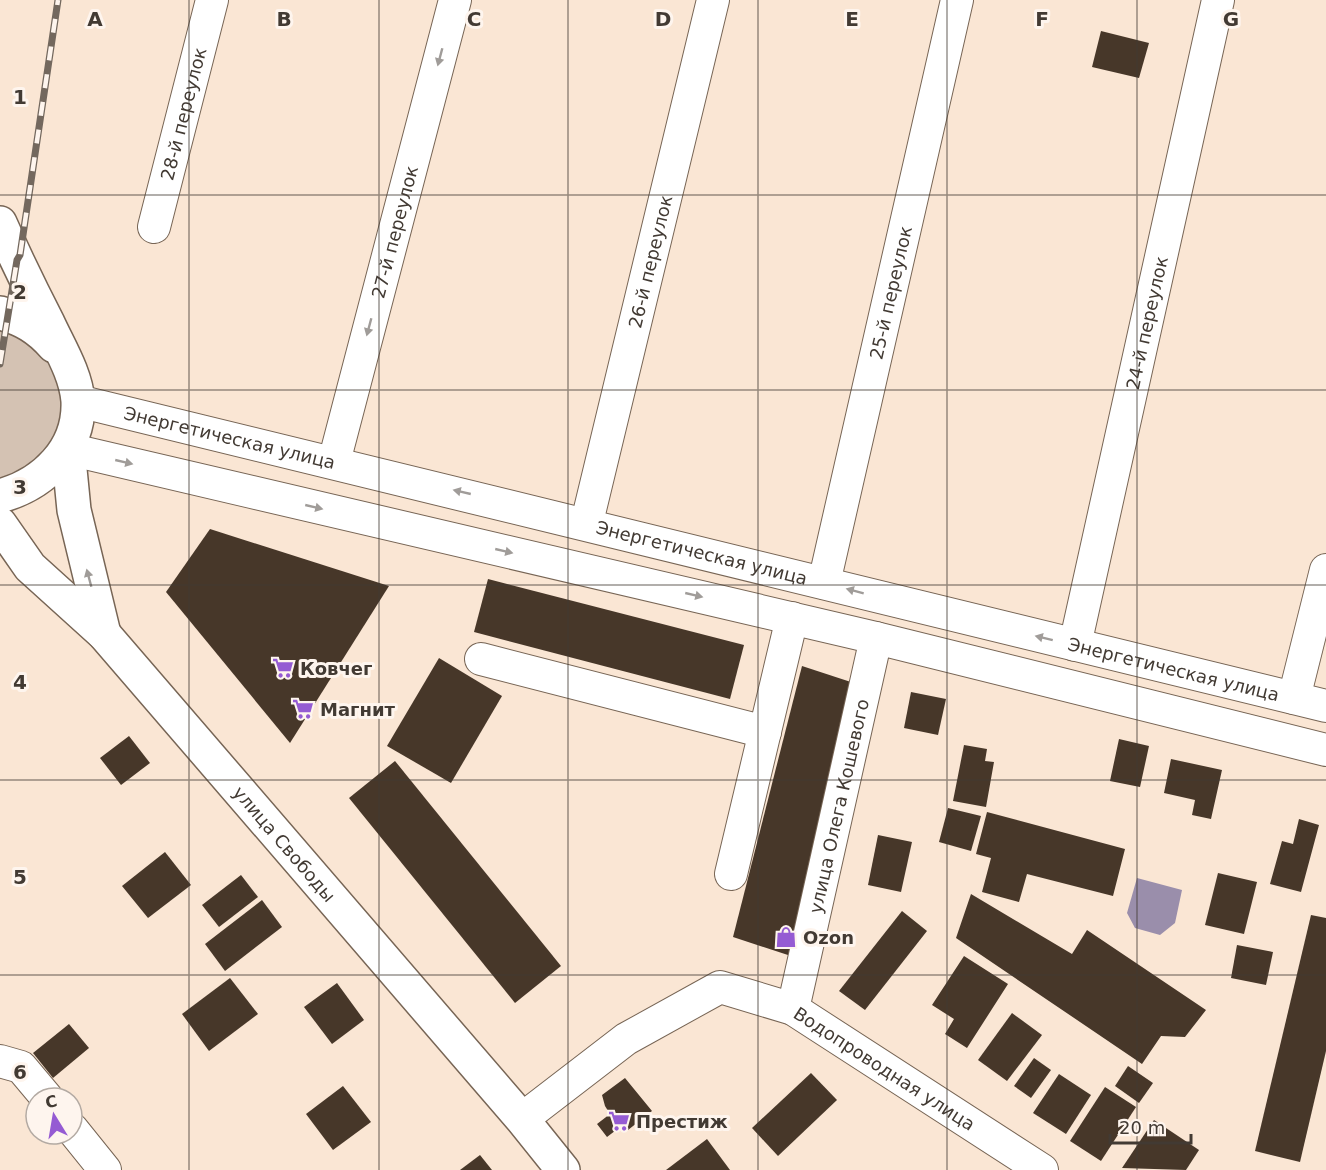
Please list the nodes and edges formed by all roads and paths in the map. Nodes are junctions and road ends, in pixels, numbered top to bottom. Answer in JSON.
{"nodes":[{"id":1,"x":212,"y":0,"type":"edge"},
{"id":2,"x":454,"y":0,"type":"edge"},
{"id":3,"x":713,"y":0,"type":"edge"},
{"id":4,"x":957,"y":0,"type":"edge"},
{"id":5,"x":1218,"y":0,"type":"edge"},
{"id":6,"x":0,"y":223,"type":"edge"},
{"id":7,"x":154,"y":227,"type":"dead end"},
{"id":8,"x":0,"y":313,"type":"edge"},
{"id":9,"x":66,"y":362,"type":"junction"},
{"id":10,"x":78,"y":401,"type":"junction"},
{"id":11,"x":68,"y":449,"type":"junction"},
{"id":12,"x":334,"y":462,"type":"junction"},
{"id":13,"x":0,"y":496,"type":"edge"},
{"id":14,"x":586,"y":522,"type":"junction"},
{"id":15,"x":0,"y":524,"type":"edge"},
{"id":16,"x":1326,"y":570,"type":"edge"},
{"id":17,"x":824,"y":583,"type":"junction"},
{"id":18,"x":792,"y":618,"type":"junction"},
{"id":19,"x":1004,"y":628,"type":"junction"},
{"id":20,"x":104,"y":634,"type":"junction"},
{"id":21,"x":876,"y":638,"type":"junction"},
{"id":22,"x":1075,"y":645,"type":"junction"},
{"id":23,"x":481,"y":658,"type":"dead end"},
{"id":24,"x":995,"y":668,"type":"junction"},
{"id":25,"x":1294,"y":698,"type":"junction"},
{"id":26,"x":1326,"y":706,"type":"edge"},
{"id":27,"x":765,"y":732,"type":"junction"},
{"id":28,"x":1326,"y":750,"type":"edge"},
{"id":29,"x":731,"y":874,"type":"dead end"},
{"id":30,"x":793,"y":1009,"type":"junction"},
{"id":31,"x":0,"y":1061,"type":"edge"},
{"id":32,"x":37,"y":1086,"type":"edge"},
{"id":33,"x":522,"y":1119,"type":"junction"},
{"id":34,"x":84,"y":1144,"type":"edge"},
{"id":35,"x":105,"y":1170,"type":"edge"},
{"id":36,"x":563,"y":1170,"type":"edge"},
{"id":37,"x":1042,"y":1170,"type":"edge"}],
"edges":[{"from":1,"to":7,"type":"street","name":"28-й переулок"},
{"from":2,"to":12,"type":"street","name":"27-й переулок","one_way":true},
{"from":3,"to":14,"type":"street","name":"26-й переулок"},
{"from":4,"to":17,"type":"street","name":"25-й переулок"},
{"from":5,"to":22,"type":"street","name":"24-й переулок"},
{"from":6,"to":9,"type":"main road"},
{"from":8,"to":9,"type":"main road"},
{"from":9,"to":10,"type":"main road"},
{"from":10,"to":11,"type":"main road"},
{"from":10,"to":12,"type":"street","name":"Энергетическая улица"},
{"from":11,"to":13,"type":"main road"},
{"from":11,"to":18,"type":"street","one_way":true},
{"from":20,"to":11,"type":"main road","one_way":true},
{"from":14,"to":12,"type":"street","name":"Энергетическая улица","one_way":true},
{"from":14,"to":17,"type":"street","name":"Энергетическая улица"},
{"from":15,"to":20,"type":"main road","name":"улица Свободы"},
{"from":16,"to":25,"type":"street"},
{"from":19,"to":17,"type":"street","name":"Энергетическая улица","one_way":true},
{"from":18,"to":21,"type":"street"},
{"from":18,"to":27,"type":"street"},
{"from":22,"to":19,"type":"street","name":"Энергетическая улица","one_way":true},
{"from":19,"to":24,"type":"street"},
{"from":20,"to":33,"type":"main road","name":"улица Свободы"},
{"from":21,"to":24,"type":"street"},
{"from":21,"to":30,"type":"street","name":"улица Олега Кошевого"},
{"from":22,"to":25,"type":"street","name":"Энергетическая улица"},
{"from":23,"to":27,"type":"street"},
{"from":24,"to":28,"type":"street"},
{"from":25,"to":26,"type":"street","name":"Энергетическая улица"},
{"from":27,"to":29,"type":"street"},
{"from":30,"to":33,"type":"street","name":"Водопроводная улица"},
{"from":30,"to":37,"type":"street","name":"Водопроводная улица"},
{"from":31,"to":32,"type":"street"},
{"from":33,"to":36,"type":"main road","name":"улица Свободы"},
{"from":34,"to":35,"type":"street"}]}
